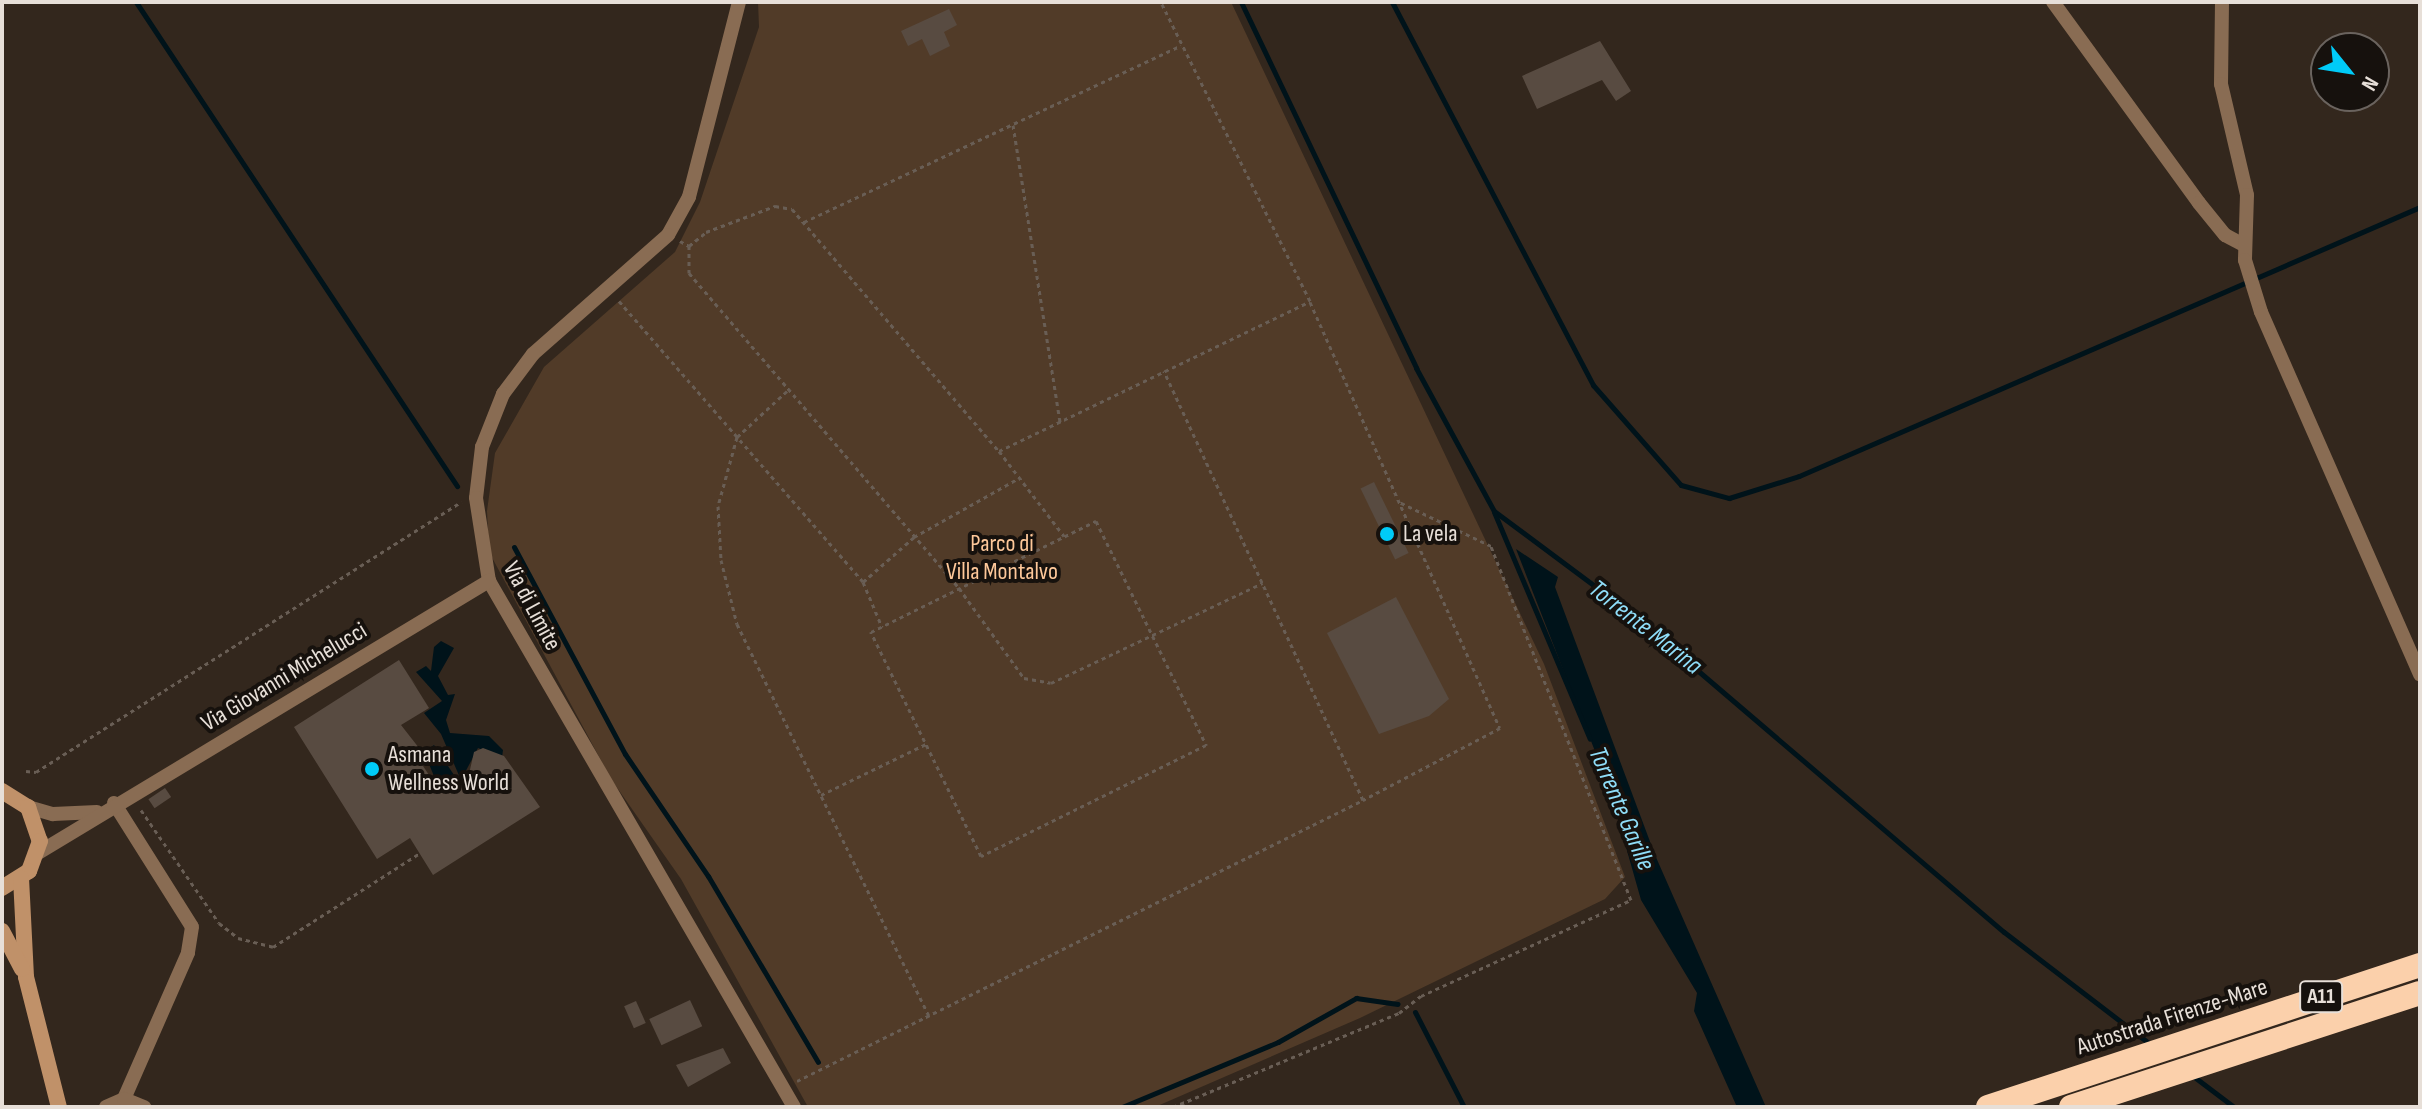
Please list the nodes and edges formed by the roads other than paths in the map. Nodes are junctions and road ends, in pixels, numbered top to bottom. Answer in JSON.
{"nodes":[{"id":1,"x":739,"y":2,"type":"edge"},
{"id":2,"x":2053,"y":2,"type":"edge"},
{"id":3,"x":2222,"y":2,"type":"edge"},
{"id":4,"x":2244,"y":245,"type":"junction"},
{"id":5,"x":489,"y":581,"type":"junction"},
{"id":6,"x":2420,"y":675,"type":"edge"},
{"id":7,"x":3,"y":791,"type":"edge"},
{"id":8,"x":28,"y":807,"type":"junction"},
{"id":9,"x":108,"y":807,"type":"junction"},
{"id":10,"x":38,"y":853,"type":"junction"},
{"id":11,"x":21,"y":878,"type":"junction"},
{"id":12,"x":2,"y":888,"type":"edge"},
{"id":13,"x":2,"y":931,"type":"edge"},
{"id":14,"x":2420,"y":965,"type":"edge"},
{"id":15,"x":26,"y":977,"type":"junction"},
{"id":16,"x":2420,"y":993,"type":"edge"},
{"id":17,"x":124,"y":1099,"type":"junction"},
{"id":18,"x":59,"y":1107,"type":"edge"},
{"id":19,"x":106,"y":1107,"type":"edge"},
{"id":20,"x":144,"y":1107,"type":"edge"},
{"id":21,"x":794,"y":1107,"type":"edge"},
{"id":22,"x":1988,"y":1107,"type":"edge"},
{"id":23,"x":2071,"y":1107,"type":"edge"}],
"edges":[{"from":1,"to":5,"type":"street","name":"Via di Limite"},
{"from":2,"to":4,"type":"street"},
{"from":3,"to":4,"type":"street"},
{"from":4,"to":6,"type":"street"},
{"from":5,"to":9,"type":"street","name":"Via Giovanni Michelucci"},
{"from":5,"to":21,"type":"street","name":"Via di Limite"},
{"from":7,"to":8,"type":"main road"},
{"from":8,"to":9,"type":"street","name":"Via Giovanni Michelucci"},
{"from":8,"to":10,"type":"main road"},
{"from":9,"to":10,"type":"street","name":"Via Giovanni Michelucci"},
{"from":9,"to":17,"type":"street"},
{"from":10,"to":11,"type":"main road"},
{"from":11,"to":12,"type":"main road"},
{"from":11,"to":15,"type":"main road"},
{"from":13,"to":15,"type":"main road"},
{"from":14,"to":22,"type":"highway","name":"Autostrada Firenze-Mare","number":"A11"},
{"from":15,"to":18,"type":"main road"},
{"from":16,"to":23,"type":"highway","number":"A11"},
{"from":17,"to":19,"type":"street"},
{"from":17,"to":20,"type":"street"}]}
